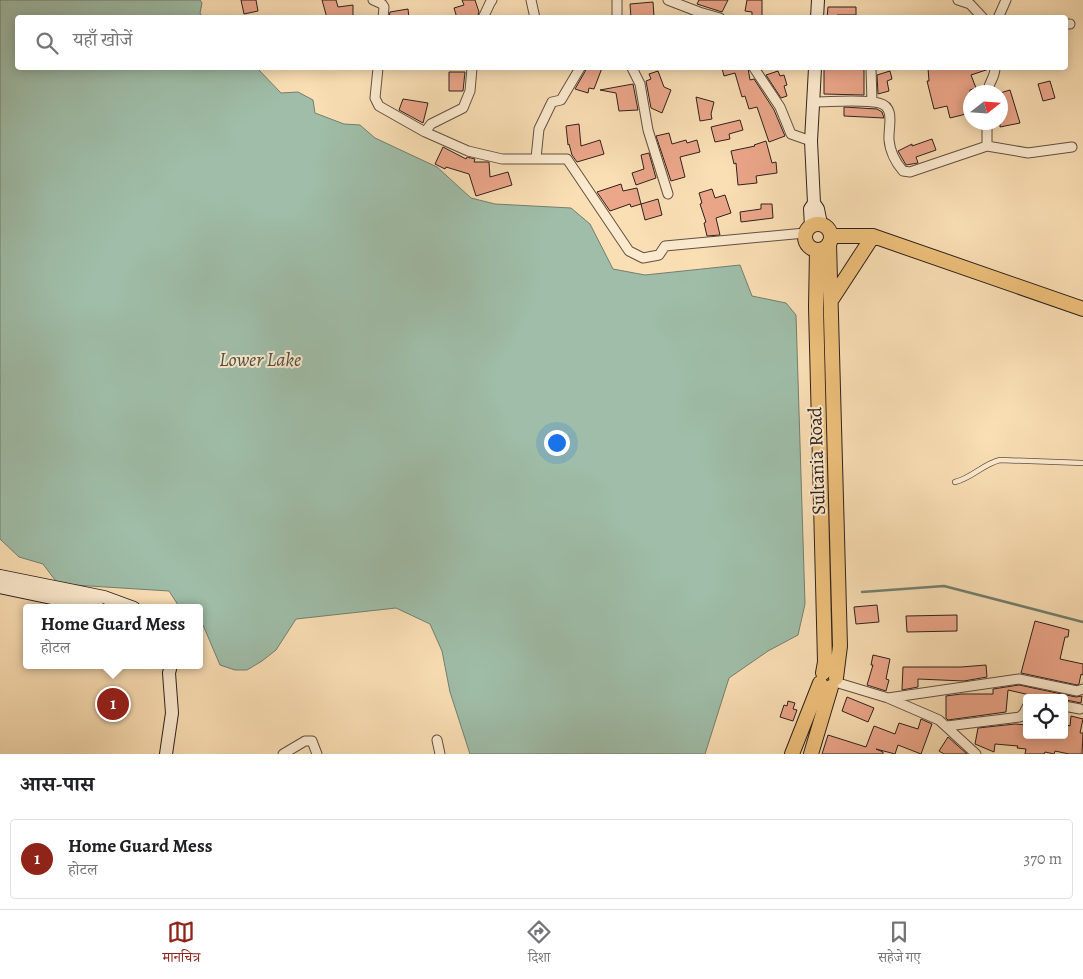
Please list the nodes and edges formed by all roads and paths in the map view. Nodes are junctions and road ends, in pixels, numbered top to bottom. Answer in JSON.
{"nodes":[{"id":1,"x":373,"y":0,"type":"edge"},
{"id":2,"x":492,"y":0,"type":"edge"},
{"id":3,"x":531,"y":0,"type":"edge"},
{"id":4,"x":617,"y":0,"type":"edge"},
{"id":5,"x":668,"y":0,"type":"edge"},
{"id":6,"x":818,"y":0,"type":"edge"},
{"id":7,"x":958,"y":0,"type":"edge"},
{"id":8,"x":1006,"y":0,"type":"edge"},
{"id":9,"x":383,"y":15,"type":"edge"},
{"id":10,"x":484,"y":15,"type":"edge"},
{"id":11,"x":534,"y":15,"type":"edge"},
{"id":12,"x":617,"y":15,"type":"edge"},
{"id":13,"x":710,"y":15,"type":"edge"},
{"id":14,"x":818,"y":15,"type":"edge"},
{"id":15,"x":980,"y":15,"type":"edge"},
{"id":16,"x":999,"y":15,"type":"edge"},
{"id":17,"x":378,"y":70,"type":"edge"},
{"id":18,"x":472,"y":70,"type":"edge"},
{"id":19,"x":579,"y":70,"type":"edge"},
{"id":20,"x":633,"y":70,"type":"edge"},
{"id":21,"x":755,"y":70,"type":"edge"},
{"id":22,"x":815,"y":70,"type":"edge"},
{"id":23,"x":871,"y":70,"type":"edge"},
{"id":24,"x":995,"y":70,"type":"edge"},
{"id":25,"x":989,"y":85,"type":"edge"},
{"id":26,"x":813,"y":102,"type":"junction"},
{"id":27,"x":872,"y":102,"type":"junction"},
{"id":28,"x":987,"y":130,"type":"edge"},
{"id":29,"x":425,"y":132,"type":"junction"},
{"id":30,"x":811,"y":141,"type":"junction"},
{"id":31,"x":987,"y":146,"type":"junction"},
{"id":32,"x":1072,"y":147,"type":"dead end"},
{"id":33,"x":536,"y":158,"type":"junction"},
{"id":34,"x":668,"y":194,"type":"dead end"},
{"id":35,"x":812,"y":228,"type":"junction"},
{"id":36,"x":873,"y":236,"type":"junction"},
{"id":37,"x":830,"y":239,"type":"junction"},
{"id":38,"x":817,"y":250,"type":"junction"},
{"id":39,"x":832,"y":299,"type":"junction"},
{"id":40,"x":1083,"y":309,"type":"edge"},
{"id":41,"x":1083,"y":463,"type":"edge"},
{"id":42,"x":955,"y":482,"type":"dead end"},
{"id":43,"x":0,"y":576,"type":"edge"},
{"id":44,"x":0,"y":588,"type":"edge"},
{"id":45,"x":79,"y":604,"type":"edge"},
{"id":46,"x":123,"y":604,"type":"edge"},
{"id":47,"x":168,"y":669,"type":"edge"},
{"id":48,"x":829,"y":681,"type":"junction"},
{"id":49,"x":1083,"y":689,"type":"edge"},
{"id":50,"x":888,"y":698,"type":"junction"},
{"id":51,"x":1068,"y":707,"type":"edge"},
{"id":52,"x":1080,"y":709,"type":"dead end"},
{"id":53,"x":1023,"y":714,"type":"edge"},
{"id":54,"x":947,"y":726,"type":"junction"},
{"id":55,"x":437,"y":740,"type":"dead end"},
{"id":56,"x":168,"y":754,"type":"edge"},
{"id":57,"x":282,"y":754,"type":"edge"},
{"id":58,"x":317,"y":754,"type":"edge"},
{"id":59,"x":440,"y":754,"type":"edge"},
{"id":60,"x":792,"y":754,"type":"edge"},
{"id":61,"x":811,"y":754,"type":"edge"},
{"id":62,"x":976,"y":754,"type":"edge"}],
"edges":[{"from":1,"to":9,"type":"street"},
{"from":2,"to":10,"type":"street"},
{"from":3,"to":11,"type":"street"},
{"from":4,"to":12,"type":"street"},
{"from":5,"to":13,"type":"street"},
{"from":6,"to":14,"type":"street"},
{"from":7,"to":15,"type":"street"},
{"from":8,"to":16,"type":"street"},
{"from":17,"to":29,"type":"street"},
{"from":18,"to":29,"type":"street"},
{"from":19,"to":33,"type":"street"},
{"from":20,"to":34,"type":"street"},
{"from":21,"to":30,"type":"street"},
{"from":22,"to":26,"type":"street"},
{"from":23,"to":27,"type":"street"},
{"from":24,"to":25,"type":"street"},
{"from":26,"to":27,"type":"street"},
{"from":26,"to":30,"type":"street"},
{"from":27,"to":31,"type":"street"},
{"from":28,"to":31,"type":"street"},
{"from":29,"to":33,"type":"street"},
{"from":30,"to":35,"type":"street"},
{"from":31,"to":32,"type":"street"},
{"from":33,"to":35,"type":"street"},
{"from":35,"to":37,"type":"main road"},
{"from":35,"to":38,"type":"main road"},
{"from":36,"to":37,"type":"main road"},
{"from":36,"to":39,"type":"main road"},
{"from":36,"to":40,"type":"main road"},
{"from":37,"to":38,"type":"main road"},
{"from":37,"to":39,"type":"main road","name":"Sultania Road"},
{"from":38,"to":48,"type":"main road","name":"Sultania Road"},
{"from":39,"to":48,"type":"main road","name":"Sultania Road"},
{"from":41,"to":42,"type":"lane"},
{"from":43,"to":46,"type":"street"},
{"from":44,"to":45,"type":"street"},
{"from":47,"to":56,"type":"street"},
{"from":48,"to":50,"type":"street"},
{"from":48,"to":60,"type":"main road","name":"Sultania Road"},
{"from":48,"to":61,"type":"main road","name":"Sultania Road"},
{"from":49,"to":50,"type":"street"},
{"from":50,"to":54,"type":"street"},
{"from":51,"to":52,"type":"street"},
{"from":53,"to":54,"type":"street"},
{"from":54,"to":62,"type":"street"},
{"from":55,"to":59,"type":"street"},
{"from":57,"to":58,"type":"street"}]}
